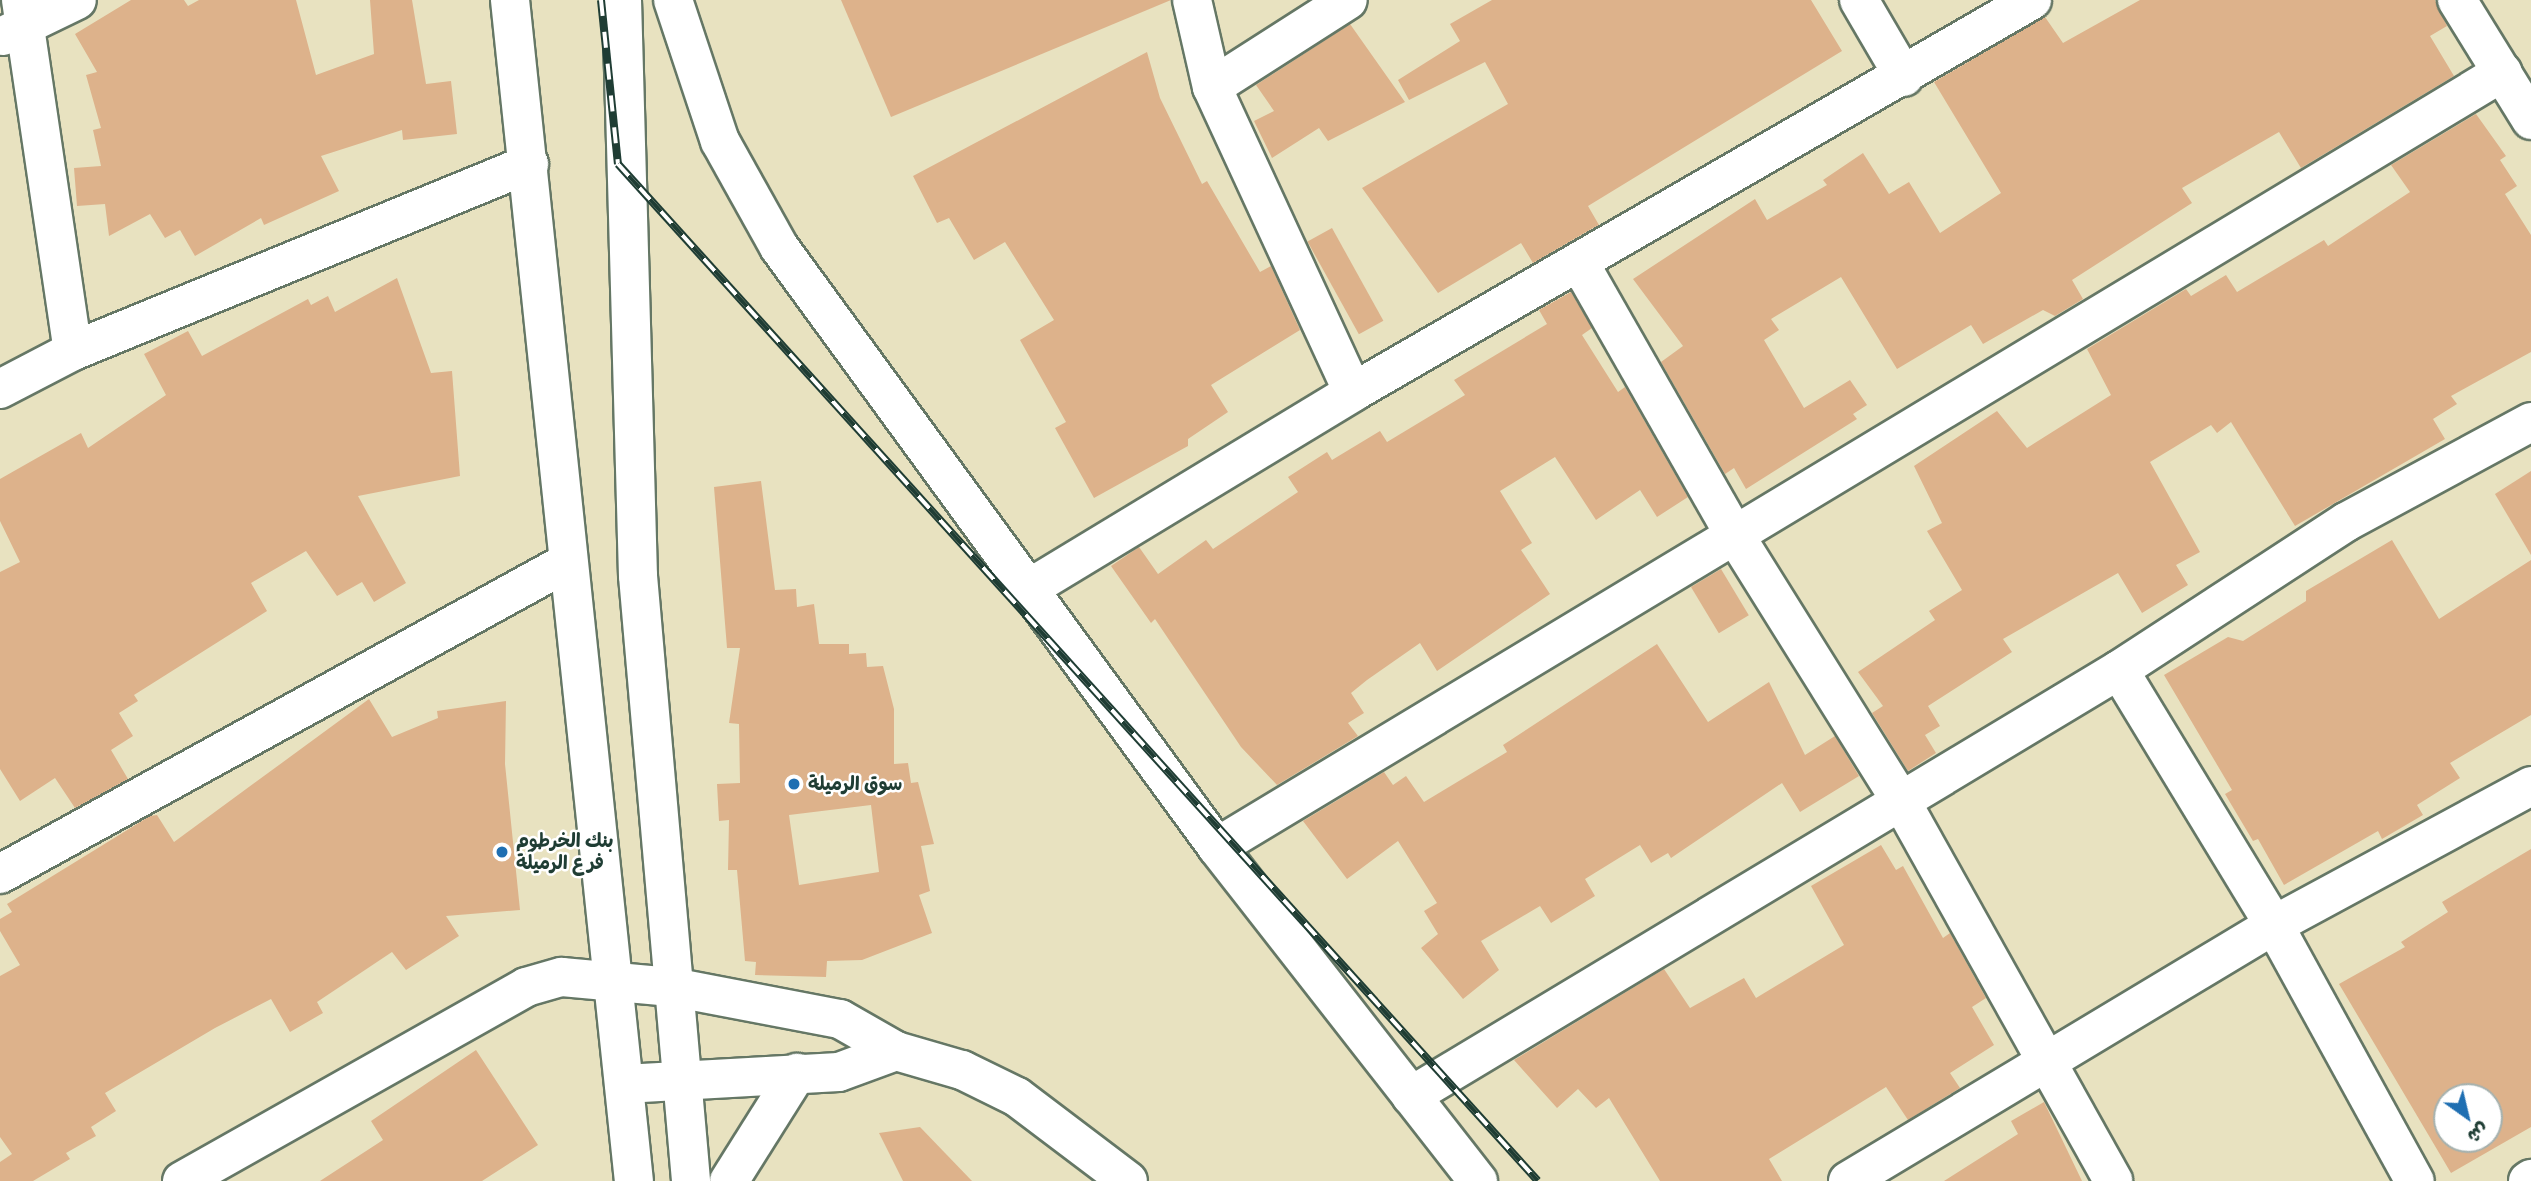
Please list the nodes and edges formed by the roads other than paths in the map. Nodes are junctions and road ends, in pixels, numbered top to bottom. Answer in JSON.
{"nodes":[{"id":1,"x":77,"y":0,"type":"edge"},
{"id":2,"x":510,"y":0,"type":"edge"},
{"id":3,"x":622,"y":0,"type":"edge"},
{"id":4,"x":673,"y":0,"type":"edge"},
{"id":5,"x":1192,"y":0,"type":"edge"},
{"id":6,"x":1348,"y":0,"type":"edge"},
{"id":7,"x":1859,"y":0,"type":"edge"},
{"id":8,"x":2032,"y":0,"type":"edge"},
{"id":9,"x":2457,"y":0,"type":"edge"},
{"id":10,"x":15,"y":21,"type":"edge"},
{"id":11,"x":2503,"y":72,"type":"junction"},
{"id":12,"x":1904,"y":77,"type":"junction"},
{"id":13,"x":1212,"y":87,"type":"junction"},
{"id":14,"x":2531,"y":120,"type":"edge"},
{"id":15,"x":529,"y":164,"type":"junction"},
{"id":16,"x":1580,"y":264,"type":"junction"},
{"id":17,"x":73,"y":351,"type":"junction"},
{"id":18,"x":0,"y":389,"type":"edge"},
{"id":19,"x":1353,"y":392,"type":"junction"},
{"id":20,"x":2531,"y":422,"type":"edge"},
{"id":21,"x":1736,"y":537,"type":"junction"},
{"id":22,"x":568,"y":562,"type":"junction"},
{"id":23,"x":1030,"y":588,"type":"junction"},
{"id":24,"x":2119,"y":670,"type":"junction"},
{"id":25,"x":2531,"y":786,"type":"edge"},
{"id":26,"x":1901,"y":801,"type":"junction"},
{"id":27,"x":1217,"y":847,"type":"junction"},
{"id":28,"x":0,"y":874,"type":"edge"},
{"id":29,"x":2274,"y":925,"type":"junction"},
{"id":30,"x":617,"y":980,"type":"junction"},
{"id":31,"x":672,"y":987,"type":"junction"},
{"id":32,"x":896,"y":1051,"type":"junction"},
{"id":33,"x":2049,"y":1063,"type":"junction"},
{"id":34,"x":797,"y":1073,"type":"junction"},
{"id":35,"x":680,"y":1080,"type":"junction"},
{"id":36,"x":624,"y":1084,"type":"junction"},
{"id":37,"x":1411,"y":1096,"type":"junction"},
{"id":38,"x":182,"y":1181,"type":"edge"},
{"id":39,"x":634,"y":1181,"type":"edge"},
{"id":40,"x":691,"y":1181,"type":"edge"},
{"id":41,"x":729,"y":1181,"type":"edge"},
{"id":42,"x":1128,"y":1181,"type":"edge"},
{"id":43,"x":1478,"y":1181,"type":"edge"},
{"id":44,"x":1848,"y":1181,"type":"edge"},
{"id":45,"x":2113,"y":1181,"type":"edge"},
{"id":46,"x":2415,"y":1181,"type":"edge"}],
"edges":[{"from":1,"to":10,"type":"street"},
{"from":2,"to":15,"type":"street"},
{"from":3,"to":31,"type":"street"},
{"from":4,"to":23,"type":"street"},
{"from":5,"to":13,"type":"street"},
{"from":6,"to":13,"type":"street"},
{"from":7,"to":12,"type":"street"},
{"from":8,"to":12,"type":"street"},
{"from":9,"to":11,"type":"street"},
{"from":10,"to":17,"type":"street"},
{"from":11,"to":14,"type":"street"},
{"from":11,"to":21,"type":"street"},
{"from":12,"to":16,"type":"street"},
{"from":13,"to":19,"type":"street"},
{"from":15,"to":17,"type":"street"},
{"from":15,"to":22,"type":"street"},
{"from":16,"to":19,"type":"street"},
{"from":16,"to":21,"type":"street"},
{"from":17,"to":18,"type":"street"},
{"from":19,"to":23,"type":"street"},
{"from":20,"to":24,"type":"street"},
{"from":21,"to":26,"type":"street"},
{"from":21,"to":27,"type":"street"},
{"from":22,"to":28,"type":"street"},
{"from":22,"to":30,"type":"street"},
{"from":23,"to":27,"type":"street"},
{"from":24,"to":26,"type":"street"},
{"from":24,"to":29,"type":"street"},
{"from":25,"to":29,"type":"street"},
{"from":26,"to":33,"type":"street"},
{"from":26,"to":37,"type":"street"},
{"from":27,"to":37,"type":"street"},
{"from":29,"to":33,"type":"street"},
{"from":29,"to":46,"type":"street"},
{"from":30,"to":31,"type":"street"},
{"from":30,"to":36,"type":"street"},
{"from":30,"to":38,"type":"street"},
{"from":31,"to":32,"type":"street"},
{"from":31,"to":35,"type":"street"},
{"from":32,"to":34,"type":"street"},
{"from":32,"to":42,"type":"street"},
{"from":33,"to":44,"type":"street"},
{"from":33,"to":45,"type":"street"},
{"from":34,"to":35,"type":"street"},
{"from":34,"to":41,"type":"street"},
{"from":35,"to":36,"type":"street"},
{"from":35,"to":40,"type":"street"},
{"from":36,"to":39,"type":"street"},
{"from":37,"to":43,"type":"street"}]}
